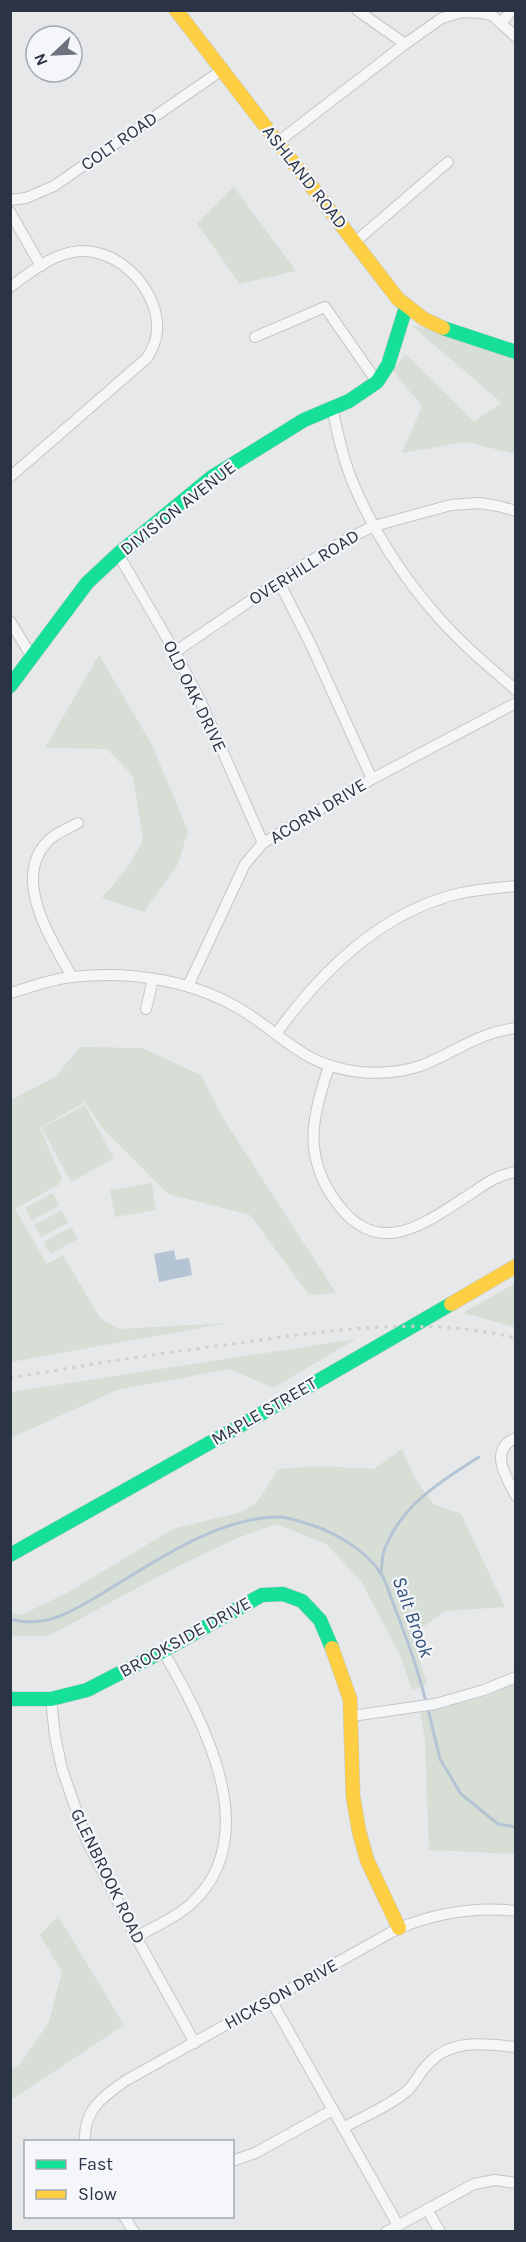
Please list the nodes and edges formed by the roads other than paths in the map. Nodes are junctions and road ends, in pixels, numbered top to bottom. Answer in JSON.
{"nodes":[{"id":1,"x":176,"y":10,"type":"edge"},
{"id":2,"x":357,"y":10,"type":"edge"},
{"id":3,"x":512,"y":10,"type":"edge"},
{"id":4,"x":501,"y":23,"type":"junction"},
{"id":5,"x":516,"y":37,"type":"edge"},
{"id":6,"x":405,"y":44,"type":"junction"},
{"id":7,"x":222,"y":70,"type":"junction"},
{"id":8,"x":278,"y":142,"type":"junction"},
{"id":9,"x":448,"y":162,"type":"dead end"},
{"id":10,"x":10,"y":200,"type":"edge"},
{"id":11,"x":10,"y":212,"type":"edge"},
{"id":12,"x":355,"y":242,"type":"junction"},
{"id":13,"x":40,"y":266,"type":"junction"},
{"id":14,"x":10,"y":287,"type":"edge"},
{"id":15,"x":406,"y":307,"type":"junction"},
{"id":16,"x":255,"y":337,"type":"dead end"},
{"id":17,"x":516,"y":352,"type":"edge"},
{"id":18,"x":377,"y":382,"type":"junction"},
{"id":19,"x":332,"y":407,"type":"junction"},
{"id":20,"x":10,"y":477,"type":"edge"},
{"id":21,"x":516,"y":511,"type":"edge"},
{"id":22,"x":374,"y":526,"type":"junction"},
{"id":23,"x":118,"y":554,"type":"junction"},
{"id":24,"x":279,"y":582,"type":"junction"},
{"id":25,"x":10,"y":621,"type":"edge"},
{"id":26,"x":175,"y":652,"type":"junction"},
{"id":27,"x":32,"y":657,"type":"junction"},
{"id":28,"x":10,"y":686,"type":"edge"},
{"id":29,"x":516,"y":690,"type":"edge"},
{"id":30,"x":516,"y":703,"type":"edge"},
{"id":31,"x":372,"y":779,"type":"junction"},
{"id":32,"x":78,"y":823,"type":"dead end"},
{"id":33,"x":263,"y":843,"type":"junction"},
{"id":34,"x":516,"y":886,"type":"edge"},
{"id":35,"x":72,"y":977,"type":"junction"},
{"id":36,"x":153,"y":979,"type":"junction"},
{"id":37,"x":188,"y":986,"type":"junction"},
{"id":38,"x":10,"y":993,"type":"edge"},
{"id":39,"x":146,"y":1009,"type":"dead end"},
{"id":40,"x":516,"y":1028,"type":"edge"},
{"id":41,"x":276,"y":1034,"type":"junction"},
{"id":42,"x":329,"y":1066,"type":"junction"},
{"id":43,"x":516,"y":1172,"type":"edge"},
{"id":44,"x":516,"y":1266,"type":"edge"},
{"id":45,"x":516,"y":1438,"type":"edge"},
{"id":46,"x":516,"y":1496,"type":"edge"},
{"id":47,"x":10,"y":1555,"type":"edge"},
{"id":48,"x":163,"y":1651,"type":"junction"},
{"id":49,"x":516,"y":1677,"type":"edge"},
{"id":50,"x":10,"y":1699,"type":"edge"},
{"id":51,"x":51,"y":1700,"type":"junction"},
{"id":52,"x":352,"y":1716,"type":"junction"},
{"id":53,"x":516,"y":1911,"type":"edge"},
{"id":54,"x":399,"y":1928,"type":"junction"},
{"id":55,"x":136,"y":1938,"type":"junction"},
{"id":56,"x":271,"y":2000,"type":"junction"},
{"id":57,"x":195,"y":2043,"type":"junction"},
{"id":58,"x":516,"y":2047,"type":"edge"},
{"id":59,"x":333,"y":2110,"type":"junction"},
{"id":60,"x":343,"y":2128,"type":"junction"},
{"id":61,"x":86,"y":2140,"type":"edge"},
{"id":62,"x":234,"y":2161,"type":"edge"},
{"id":63,"x":516,"y":2183,"type":"edge"},
{"id":64,"x":427,"y":2209,"type":"junction"},
{"id":65,"x":125,"y":2218,"type":"edge"},
{"id":66,"x":398,"y":2224,"type":"junction"},
{"id":67,"x":134,"y":2232,"type":"edge"},
{"id":68,"x":386,"y":2232,"type":"edge"},
{"id":69,"x":440,"y":2232,"type":"edge"}],
"edges":[{"from":1,"to":7,"type":"street","name":"ASHLAND ROAD"},
{"from":2,"to":6,"type":"street"},
{"from":3,"to":4,"type":"street"},
{"from":4,"to":5,"type":"street"},
{"from":4,"to":6,"type":"street"},
{"from":6,"to":8,"type":"street"},
{"from":7,"to":8,"type":"street","name":"ASHLAND ROAD"},
{"from":7,"to":10,"type":"street","name":"COLT ROAD"},
{"from":8,"to":12,"type":"street","name":"ASHLAND ROAD"},
{"from":9,"to":12,"type":"street"},
{"from":11,"to":13,"type":"street"},
{"from":12,"to":15,"type":"street","name":"ASHLAND ROAD"},
{"from":13,"to":14,"type":"street"},
{"from":13,"to":20,"type":"street"},
{"from":15,"to":17,"type":"street","name":"ASHLAND ROAD"},
{"from":15,"to":18,"type":"street","name":"DIVISION AVENUE"},
{"from":16,"to":18,"type":"street"},
{"from":18,"to":19,"type":"street","name":"DIVISION AVENUE"},
{"from":19,"to":22,"type":"street"},
{"from":19,"to":23,"type":"street","name":"DIVISION AVENUE"},
{"from":21,"to":22,"type":"street","name":"OVERHILL ROAD"},
{"from":22,"to":24,"type":"street","name":"OVERHILL ROAD"},
{"from":22,"to":29,"type":"street"},
{"from":23,"to":26,"type":"street","name":"OLD OAK DRIVE"},
{"from":23,"to":27,"type":"street","name":"DIVISION AVENUE"},
{"from":24,"to":26,"type":"street","name":"OVERHILL ROAD"},
{"from":24,"to":31,"type":"street"},
{"from":25,"to":27,"type":"street"},
{"from":26,"to":33,"type":"street","name":"OLD OAK DRIVE"},
{"from":27,"to":28,"type":"street","name":"DIVISION AVENUE"},
{"from":30,"to":31,"type":"street","name":"ACORN DRIVE"},
{"from":31,"to":33,"type":"street","name":"ACORN DRIVE"},
{"from":32,"to":35,"type":"street"},
{"from":33,"to":37,"type":"street","name":"ACORN DRIVE"},
{"from":34,"to":41,"type":"street"},
{"from":35,"to":36,"type":"street"},
{"from":35,"to":38,"type":"street"},
{"from":36,"to":37,"type":"street"},
{"from":36,"to":39,"type":"street"},
{"from":37,"to":41,"type":"street"},
{"from":40,"to":42,"type":"street"},
{"from":41,"to":42,"type":"street"},
{"from":42,"to":43,"type":"street"},
{"from":44,"to":47,"type":"street","name":"MAPLE STREET"},
{"from":45,"to":46,"type":"street"},
{"from":48,"to":51,"type":"street","name":"BROOKSIDE DRIVE"},
{"from":48,"to":52,"type":"street","name":"BROOKSIDE DRIVE"},
{"from":48,"to":55,"type":"street"},
{"from":49,"to":52,"type":"street"},
{"from":50,"to":51,"type":"street","name":"BROOKSIDE DRIVE"},
{"from":51,"to":55,"type":"street","name":"GLENBROOK ROAD"},
{"from":52,"to":54,"type":"street","name":"BROOKSIDE DRIVE"},
{"from":53,"to":54,"type":"street","name":"HICKSON DRIVE"},
{"from":54,"to":56,"type":"street","name":"HICKSON DRIVE"},
{"from":55,"to":57,"type":"street","name":"GLENBROOK ROAD"},
{"from":56,"to":57,"type":"street","name":"HICKSON DRIVE"},
{"from":56,"to":59,"type":"street"},
{"from":57,"to":61,"type":"street","name":"HICKSON DRIVE"},
{"from":58,"to":60,"type":"street"},
{"from":59,"to":60,"type":"street"},
{"from":59,"to":62,"type":"street"},
{"from":60,"to":66,"type":"street"},
{"from":63,"to":64,"type":"street"},
{"from":64,"to":66,"type":"street"},
{"from":64,"to":69,"type":"street"},
{"from":65,"to":67,"type":"street"},
{"from":66,"to":68,"type":"street"}]}
